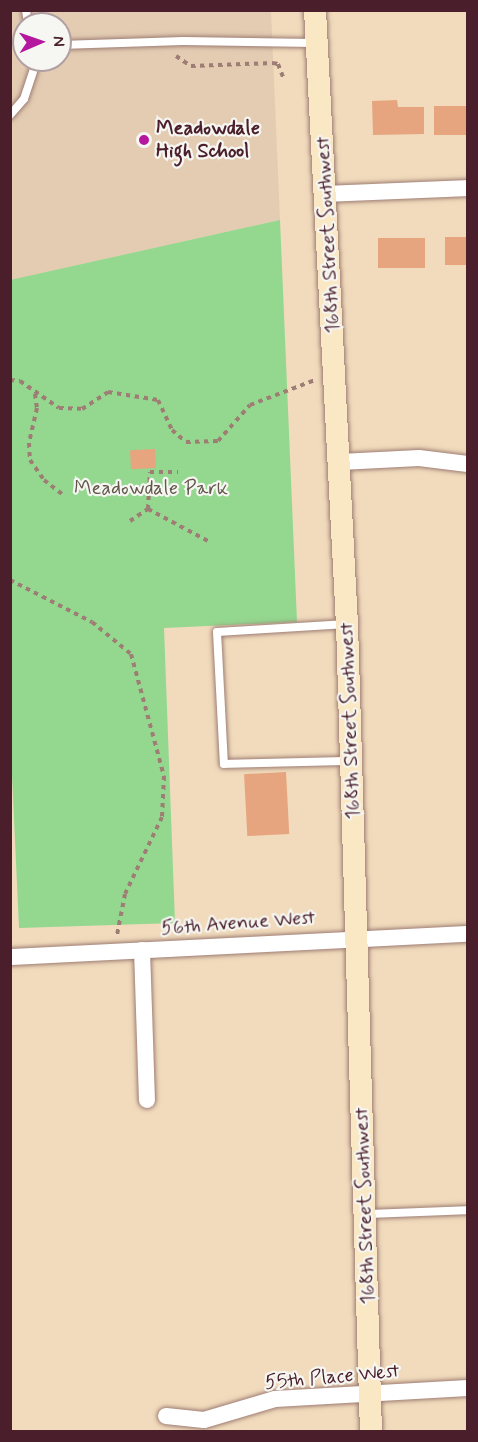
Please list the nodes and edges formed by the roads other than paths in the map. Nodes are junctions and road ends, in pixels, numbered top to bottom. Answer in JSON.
{"nodes":[{"id":1,"x":315,"y":10,"type":"edge"},
{"id":2,"x":316,"y":43,"type":"junction"},
{"id":3,"x":72,"y":45,"type":"edge"},
{"id":4,"x":33,"y":72,"type":"edge"},
{"id":5,"x":10,"y":115,"type":"edge"},
{"id":6,"x":468,"y":188,"type":"edge"},
{"id":7,"x":326,"y":194,"type":"junction"},
{"id":8,"x":340,"y":462,"type":"junction"},
{"id":9,"x":468,"y":464,"type":"edge"},
{"id":10,"x":347,"y":624,"type":"junction"},
{"id":11,"x":352,"y":761,"type":"junction"},
{"id":12,"x":468,"y":934,"type":"edge"},
{"id":13,"x":358,"y":937,"type":"junction"},
{"id":14,"x":142,"y":950,"type":"junction"},
{"id":15,"x":10,"y":957,"type":"edge"},
{"id":16,"x":147,"y":1100,"type":"dead end"},
{"id":17,"x":468,"y":1210,"type":"edge"},
{"id":18,"x":366,"y":1214,"type":"junction"},
{"id":19,"x":468,"y":1388,"type":"edge"},
{"id":20,"x":370,"y":1393,"type":"junction"},
{"id":21,"x":166,"y":1416,"type":"dead end"},
{"id":22,"x":371,"y":1431,"type":"edge"}],
"edges":[{"from":1,"to":2,"type":"main road","name":"168th Street Southwest"},
{"from":2,"to":3,"type":"lane"},
{"from":2,"to":7,"type":"main road","name":"168th Street Southwest"},
{"from":4,"to":5,"type":"lane"},
{"from":6,"to":7,"type":"street"},
{"from":7,"to":8,"type":"main road","name":"168th Street Southwest"},
{"from":8,"to":9,"type":"street"},
{"from":8,"to":10,"type":"main road","name":"168th Street Southwest"},
{"from":10,"to":11,"type":"main road","name":"168th Street Southwest"},
{"from":10,"to":11,"type":"lane"},
{"from":11,"to":13,"type":"main road","name":"168th Street Southwest"},
{"from":12,"to":13,"type":"street","name":"56th Avenue West"},
{"from":13,"to":14,"type":"street","name":"56th Avenue West"},
{"from":13,"to":18,"type":"main road","name":"168th Street Southwest"},
{"from":14,"to":15,"type":"street","name":"56th Avenue West"},
{"from":14,"to":16,"type":"street"},
{"from":17,"to":18,"type":"lane"},
{"from":18,"to":20,"type":"main road","name":"168th Street Southwest"},
{"from":19,"to":20,"type":"street","name":"55th Place West"},
{"from":20,"to":21,"type":"street","name":"55th Place West"},
{"from":20,"to":22,"type":"main road","name":"168th Street Southwest"}]}
